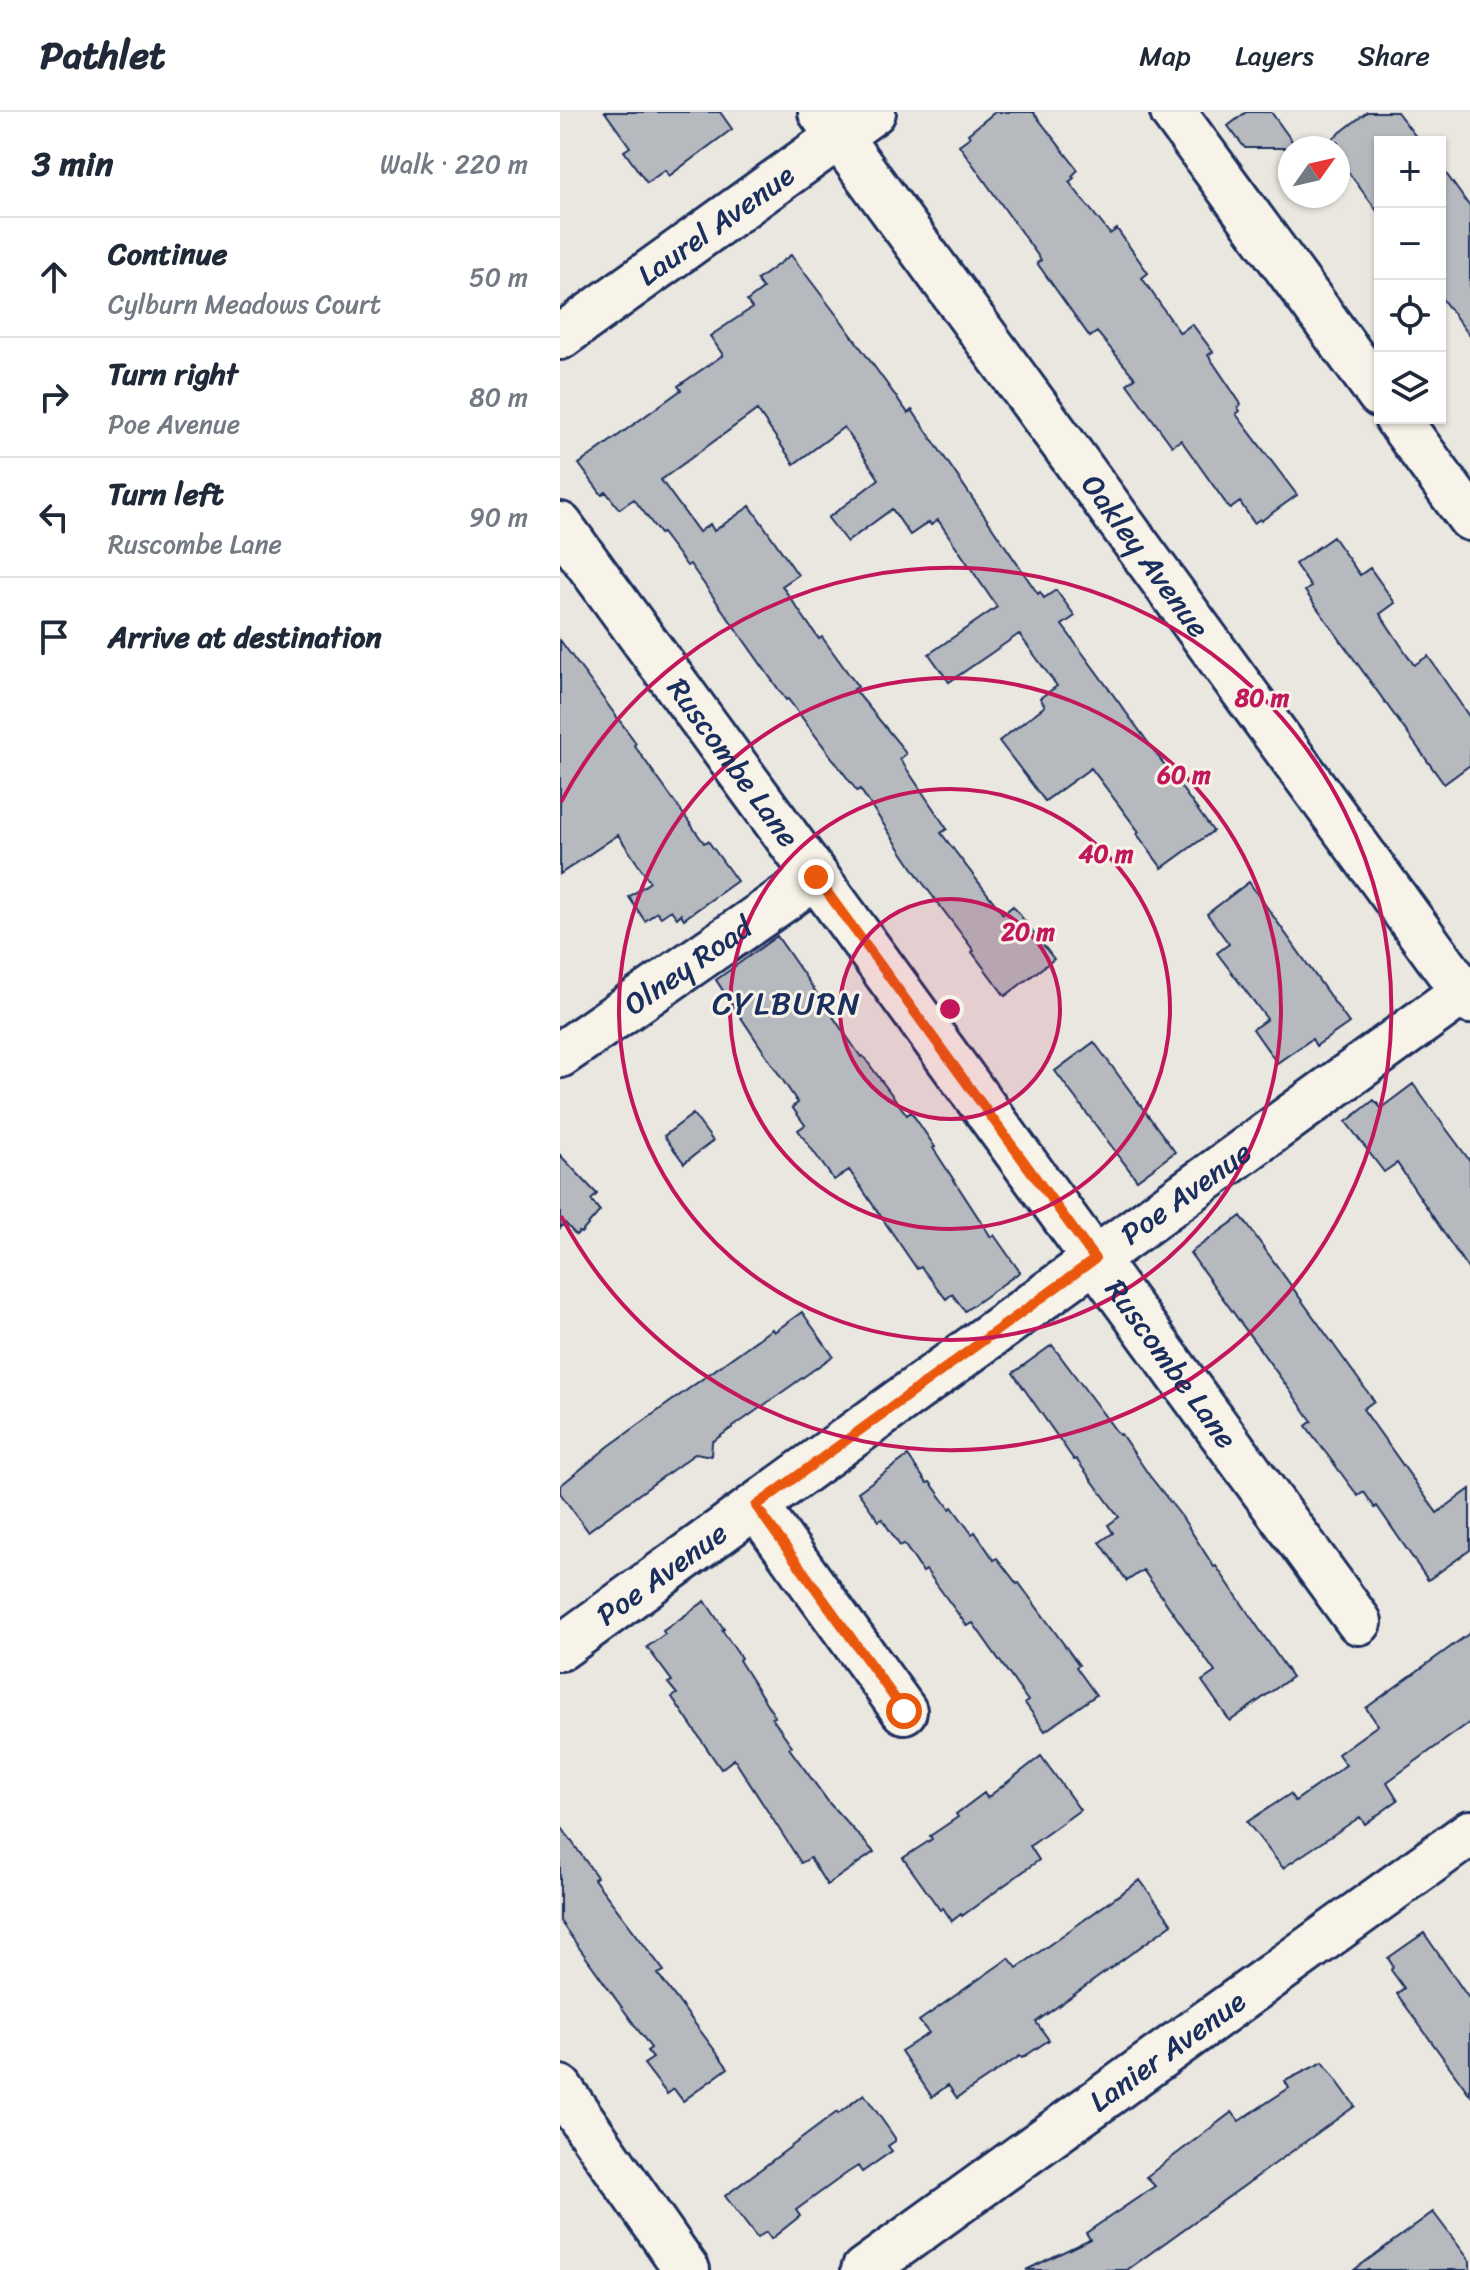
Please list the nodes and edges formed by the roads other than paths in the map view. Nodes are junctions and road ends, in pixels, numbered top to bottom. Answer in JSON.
{"nodes":[{"id":1,"x":1173,"y":112,"type":"edge"},
{"id":2,"x":844,"y":120,"type":"edge"},
{"id":3,"x":560,"y":337,"type":"edge"},
{"id":4,"x":1374,"y":387,"type":"edge"},
{"id":5,"x":1401,"y":424,"type":"edge"},
{"id":6,"x":1470,"y":518,"type":"edge"},
{"id":7,"x":560,"y":525,"type":"edge"},
{"id":8,"x":816,"y":877,"type":"junction"},
{"id":9,"x":1466,"y":997,"type":"edge"},
{"id":10,"x":560,"y":1055,"type":"edge"},
{"id":11,"x":1095,"y":1259,"type":"junction"},
{"id":12,"x":756,"y":1506,"type":"junction"},
{"id":13,"x":1359,"y":1622,"type":"dead end"},
{"id":14,"x":560,"y":1648,"type":"edge"},
{"id":15,"x":904,"y":1711,"type":"dead end"},
{"id":16,"x":1466,"y":1844,"type":"edge"},
{"id":17,"x":560,"y":2088,"type":"edge"},
{"id":18,"x":687,"y":2270,"type":"edge"},
{"id":19,"x":864,"y":2270,"type":"edge"}],
"edges":[{"from":1,"to":4,"type":"street"},
{"from":2,"to":3,"type":"street","name":"Laurel Avenue"},
{"from":2,"to":9,"type":"street","name":"Oakley Avenue"},
{"from":5,"to":6,"type":"street"},
{"from":7,"to":8,"type":"street","name":"Ruscombe Lane"},
{"from":8,"to":10,"type":"street","name":"Olney Road"},
{"from":8,"to":11,"type":"street","name":"Ruscombe Lane"},
{"from":9,"to":11,"type":"street","name":"Poe Avenue"},
{"from":11,"to":12,"type":"street","name":"Poe Avenue"},
{"from":11,"to":13,"type":"street","name":"Ruscombe Lane"},
{"from":12,"to":14,"type":"street","name":"Poe Avenue"},
{"from":12,"to":15,"type":"street"},
{"from":16,"to":19,"type":"street","name":"Lanier Avenue"},
{"from":17,"to":18,"type":"street"}]}
